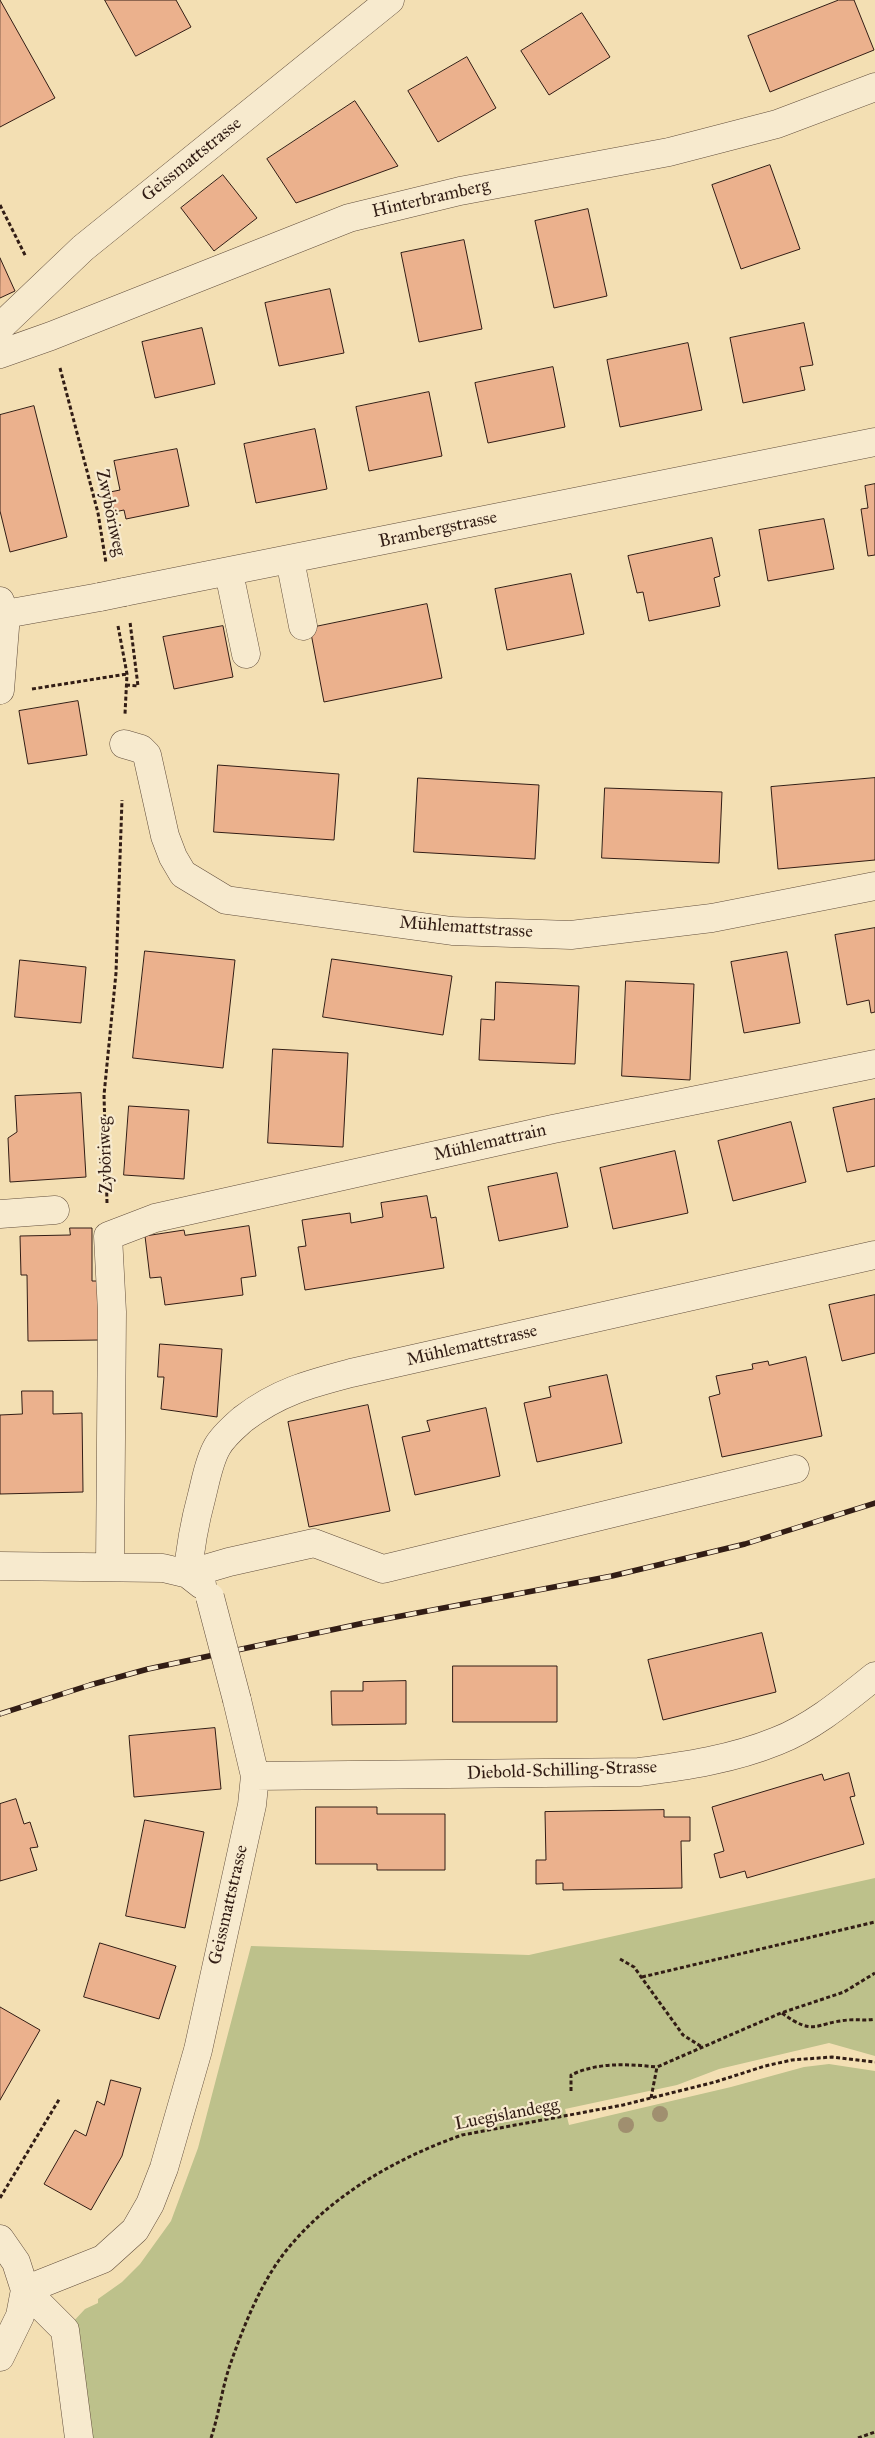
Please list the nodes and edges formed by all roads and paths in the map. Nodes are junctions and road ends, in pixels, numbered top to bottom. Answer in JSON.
{"nodes":[{"id":1,"x":390,"y":0,"type":"edge"},
{"id":2,"x":875,"y":88,"type":"edge"},
{"id":3,"x":0,"y":205,"type":"edge"},
{"id":4,"x":26,"y":259,"type":"dead end"},
{"id":5,"x":0,"y":327,"type":"edge"},
{"id":6,"x":51,"y":336,"type":"junction"},
{"id":7,"x":0,"y":354,"type":"edge"},
{"id":8,"x":875,"y":442,"type":"edge"},
{"id":9,"x":290,"y":560,"type":"junction"},
{"id":10,"x":229,"y":573,"type":"junction"},
{"id":11,"x":111,"y":587,"type":"junction"},
{"id":12,"x":2,"y":611,"type":"edge"},
{"id":13,"x":130,"y":619,"type":"dead end"},
{"id":14,"x":116,"y":620,"type":"dead end"},
{"id":15,"x":303,"y":626,"type":"dead end"},
{"id":16,"x":246,"y":654,"type":"dead end"},
{"id":17,"x":127,"y":674,"type":"junction"},
{"id":18,"x":126,"y":685,"type":"junction"},
{"id":19,"x":39,"y":688,"type":"dead end"},
{"id":20,"x":0,"y":690,"type":"edge"},
{"id":21,"x":124,"y":744,"type":"joint"},
{"id":22,"x":122,"y":794,"type":"dead end"},
{"id":23,"x":875,"y":886,"type":"edge"},
{"id":24,"x":875,"y":1064,"type":"edge"},
{"id":25,"x":55,"y":1210,"type":"dead end"},
{"id":26,"x":0,"y":1214,"type":"edge"},
{"id":27,"x":108,"y":1236,"type":"junction"},
{"id":28,"x":875,"y":1255,"type":"edge"},
{"id":29,"x":795,"y":1469,"type":"dead end"},
{"id":30,"x":0,"y":1566,"type":"edge"},
{"id":31,"x":110,"y":1566,"type":"junction"},
{"id":32,"x":188,"y":1574,"type":"junction"},
{"id":33,"x":875,"y":1676,"type":"edge"},
{"id":34,"x":255,"y":1776,"type":"junction"},
{"id":35,"x":875,"y":1922,"type":"edge"},
{"id":36,"x":620,"y":1959,"type":"dead end"},
{"id":37,"x":875,"y":1973,"type":"edge"},
{"id":38,"x":642,"y":1977,"type":"junction"},
{"id":39,"x":781,"y":2013,"type":"junction"},
{"id":40,"x":875,"y":2019,"type":"edge"},
{"id":41,"x":702,"y":2047,"type":"junction"},
{"id":42,"x":875,"y":2062,"type":"edge"},
{"id":43,"x":657,"y":2066,"type":"junction"},
{"id":44,"x":572,"y":2091,"type":"dead end"},
{"id":45,"x":60,"y":2098,"type":"dead end"},
{"id":46,"x":651,"y":2098,"type":"junction"},
{"id":47,"x":0,"y":2198,"type":"edge"},
{"id":48,"x":0,"y":2239,"type":"edge"},
{"id":49,"x":25,"y":2290,"type":"junction"},
{"id":50,"x":0,"y":2357,"type":"edge"},
{"id":51,"x":875,"y":2432,"type":"edge"},
{"id":52,"x":79,"y":2438,"type":"edge"},
{"id":53,"x":211,"y":2438,"type":"edge"},
{"id":54,"x":858,"y":2438,"type":"edge"}],
"edges":[{"from":1,"to":5,"type":"street","name":"Geissmattstrasse"},
{"from":2,"to":6,"type":"street","name":"Hinterbramberg"},
{"from":3,"to":4,"type":"path"},
{"from":6,"to":7,"type":"street","name":"Hinterbramberg"},
{"from":6,"to":11,"type":"path","name":"Zwyböriweg"},
{"from":8,"to":9,"type":"street","name":"Brambergstrasse"},
{"from":9,"to":10,"type":"street","name":"Brambergstrasse"},
{"from":9,"to":15,"type":"street"},
{"from":10,"to":11,"type":"street","name":"Brambergstrasse"},
{"from":10,"to":16,"type":"street"},
{"from":11,"to":12,"type":"street","name":"Brambergstrasse"},
{"from":12,"to":20,"type":"street"},
{"from":13,"to":18,"type":"path"},
{"from":14,"to":17,"type":"path"},
{"from":17,"to":18,"type":"path"},
{"from":17,"to":19,"type":"path"},
{"from":18,"to":21,"type":"path"},
{"from":21,"to":23,"type":"street","name":"Mühlemattstrasse"},
{"from":22,"to":27,"type":"path","name":"Zyböriweg"},
{"from":24,"to":27,"type":"street","name":"Mühlemattrain"},
{"from":25,"to":26,"type":"street"},
{"from":27,"to":31,"type":"street"},
{"from":28,"to":32,"type":"street","name":"Mühlemattstrasse"},
{"from":29,"to":32,"type":"street"},
{"from":30,"to":31,"type":"street"},
{"from":31,"to":32,"type":"street"},
{"from":32,"to":34,"type":"street","name":"Geissmattstrasse","bridge":true},
{"from":33,"to":34,"type":"street","name":"Diebold-Schilling-Strasse"},
{"from":34,"to":49,"type":"street","name":"Geissmattstrasse"},
{"from":35,"to":38,"type":"path"},
{"from":36,"to":38,"type":"path"},
{"from":37,"to":39,"type":"path"},
{"from":38,"to":41,"type":"path"},
{"from":39,"to":40,"type":"path"},
{"from":39,"to":41,"type":"path"},
{"from":41,"to":43,"type":"path"},
{"from":42,"to":46,"type":"path","name":"Luegislandegg"},
{"from":43,"to":44,"type":"path"},
{"from":43,"to":46,"type":"path"},
{"from":45,"to":47,"type":"path"},
{"from":46,"to":53,"type":"path","name":"Luegislandegg"},
{"from":48,"to":49,"type":"street"},
{"from":49,"to":50,"type":"street"},
{"from":49,"to":52,"type":"street"},
{"from":51,"to":54,"type":"path"}]}
